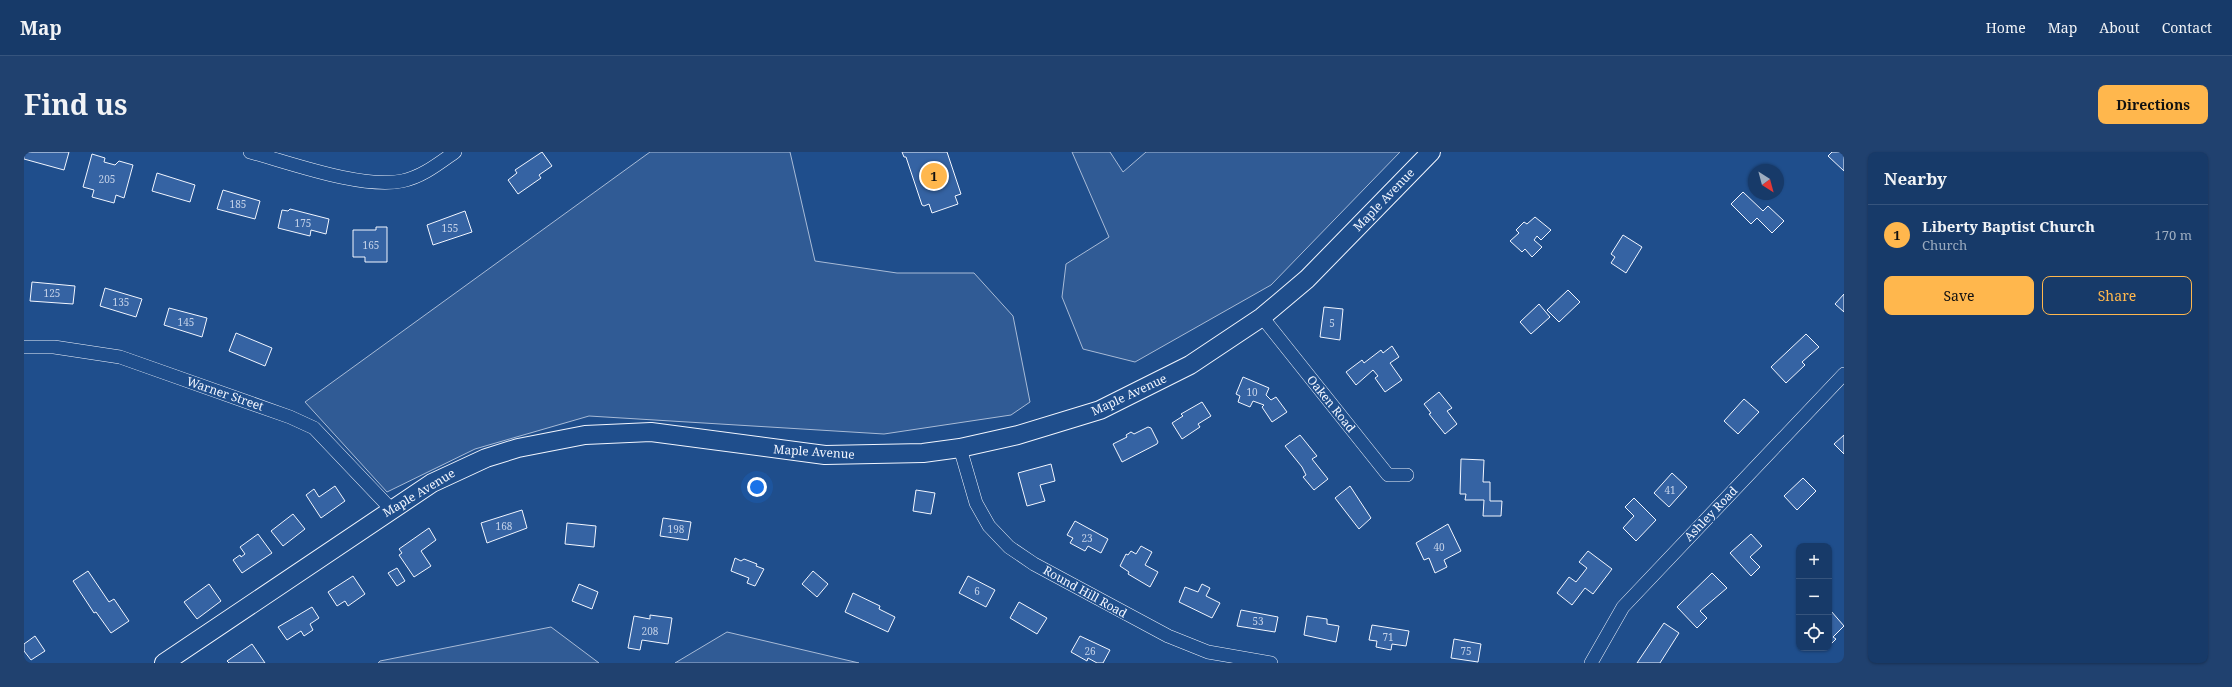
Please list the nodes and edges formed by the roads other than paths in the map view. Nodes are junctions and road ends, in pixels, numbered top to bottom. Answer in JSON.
{"nodes":[{"id":1,"x":250,"y":152,"type":"edge"},
{"id":2,"x":455,"y":152,"type":"edge"},
{"id":3,"x":1431,"y":152,"type":"edge"},
{"id":4,"x":1262,"y":317,"type":"junction"},
{"id":5,"x":24,"y":347,"type":"edge"},
{"id":6,"x":1844,"y":374,"type":"edge"},
{"id":7,"x":960,"y":448,"type":"junction"},
{"id":8,"x":1407,"y":475,"type":"dead end"},
{"id":9,"x":391,"y":509,"type":"junction"},
{"id":10,"x":164,"y":663,"type":"edge"},
{"id":11,"x":1271,"y":663,"type":"edge"},
{"id":12,"x":1591,"y":663,"type":"edge"}],
"edges":[{"from":1,"to":2,"type":"street"},
{"from":3,"to":4,"type":"main road","name":"Maple Avenue"},
{"from":4,"to":7,"type":"main road","name":"Maple Avenue"},
{"from":4,"to":8,"type":"street","name":"Oaken Road"},
{"from":5,"to":9,"type":"street","name":"Warner Street"},
{"from":6,"to":12,"type":"street","name":"Ashley Road"},
{"from":7,"to":9,"type":"main road","name":"Maple Avenue"},
{"from":7,"to":11,"type":"street","name":"Round Hill Road"},
{"from":9,"to":10,"type":"main road","name":"Maple Avenue"}]}
